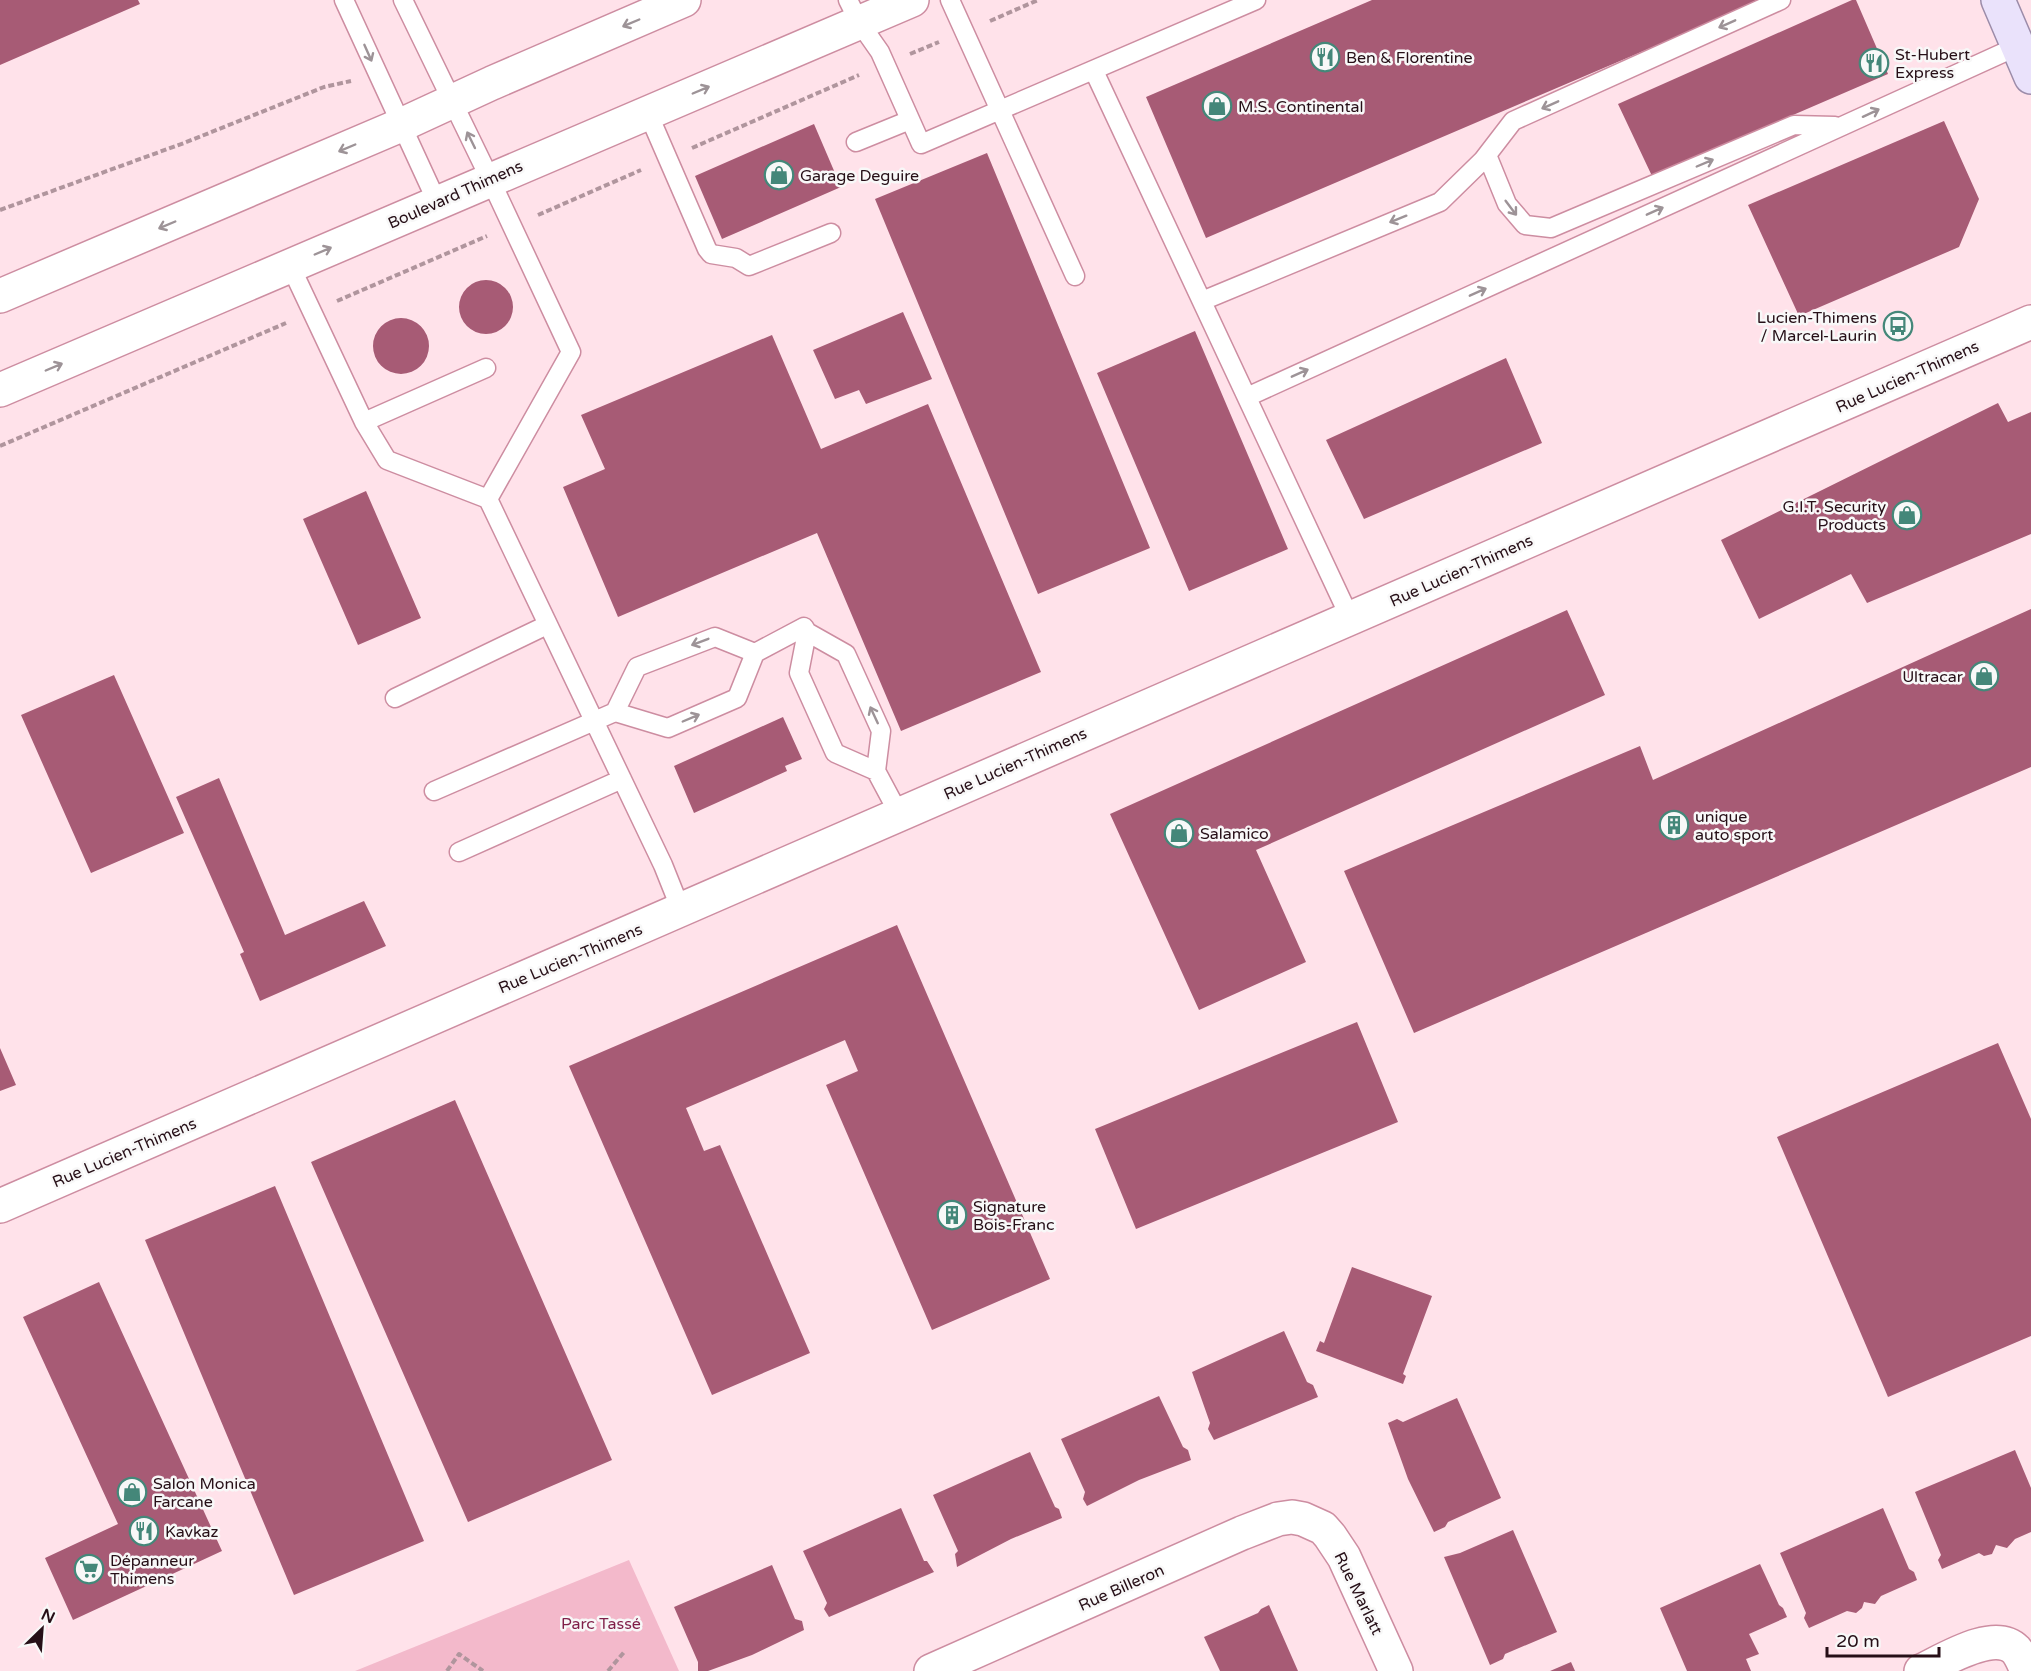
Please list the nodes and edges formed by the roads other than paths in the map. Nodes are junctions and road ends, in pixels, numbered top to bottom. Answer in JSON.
{"nodes":[{"id":1,"x":344,"y":0,"type":"edge"},
{"id":2,"x":403,"y":0,"type":"edge"},
{"id":3,"x":684,"y":0,"type":"edge"},
{"id":4,"x":912,"y":0,"type":"edge"},
{"id":5,"x":950,"y":0,"type":"edge"},
{"id":6,"x":1256,"y":0,"type":"edge"},
{"id":7,"x":1780,"y":0,"type":"edge"},
{"id":8,"x":1998,"y":0,"type":"edge"},
{"id":9,"x":853,"y":11,"type":"edge"},
{"id":10,"x":2018,"y":46,"type":"junction"},
{"id":11,"x":1094,"y":71,"type":"junction"},
{"id":12,"x":2031,"y":77,"type":"edge"},
{"id":13,"x":452,"y":101,"type":"junction"},
{"id":14,"x":1000,"y":112,"type":"junction"},
{"id":15,"x":648,"y":113,"type":"junction"},
{"id":16,"x":910,"y":120,"type":"junction"},
{"id":17,"x":401,"y":125,"type":"junction"},
{"id":18,"x":1843,"y":126,"type":"junction"},
{"id":19,"x":856,"y":142,"type":"dead end"},
{"id":20,"x":1487,"y":155,"type":"junction"},
{"id":21,"x":490,"y":179,"type":"junction"},
{"id":22,"x":437,"y":202,"type":"junction"},
{"id":23,"x":831,"y":233,"type":"dead end"},
{"id":24,"x":290,"y":265,"type":"junction"},
{"id":25,"x":1076,"y":276,"type":"dead end"},
{"id":26,"x":0,"y":296,"type":"edge"},
{"id":27,"x":1202,"y":301,"type":"junction"},
{"id":28,"x":2031,"y":322,"type":"edge"},
{"id":29,"x":486,"y":368,"type":"dead end"},
{"id":30,"x":0,"y":390,"type":"edge"},
{"id":31,"x":1247,"y":397,"type":"junction"},
{"id":32,"x":364,"y":422,"type":"junction"},
{"id":33,"x":488,"y":499,"type":"junction"},
{"id":34,"x":1350,"y":618,"type":"junction"},
{"id":35,"x":547,"y":625,"type":"junction"},
{"id":36,"x":807,"y":632,"type":"junction"},
{"id":37,"x":754,"y":653,"type":"junction"},
{"id":38,"x":395,"y":698,"type":"dead end"},
{"id":39,"x":615,"y":712,"type":"junction"},
{"id":40,"x":594,"y":720,"type":"junction"},
{"id":41,"x":876,"y":771,"type":"junction"},
{"id":42,"x":622,"y":779,"type":"junction"},
{"id":43,"x":434,"y":791,"type":"dead end"},
{"id":44,"x":898,"y":814,"type":"junction"},
{"id":45,"x":459,"y":852,"type":"dead end"},
{"id":46,"x":681,"y":910,"type":"junction"},
{"id":47,"x":0,"y":1206,"type":"edge"},
{"id":48,"x":1314,"y":1523,"type":"joint"},
{"id":49,"x":932,"y":1671,"type":"edge"},
{"id":50,"x":1396,"y":1671,"type":"edge"},
{"id":51,"x":1921,"y":1671,"type":"edge"},
{"id":52,"x":2027,"y":1671,"type":"edge"}],
"edges":[{"from":1,"to":17,"type":"lane","one_way":true},
{"from":2,"to":13,"type":"lane"},
{"from":3,"to":13,"type":"street","one_way":true},
{"from":4,"to":9,"type":"street","name":"Boulevard Thimens"},
{"from":5,"to":14,"type":"lane"},
{"from":6,"to":11,"type":"lane"},
{"from":7,"to":20,"type":"lane","one_way":true},
{"from":8,"to":10,"type":"main road"},
{"from":15,"to":9,"type":"street","name":"Boulevard Thimens","one_way":true},
{"from":9,"to":16,"type":"lane"},
{"from":10,"to":12,"type":"main road"},
{"from":18,"to":10,"type":"lane","one_way":true},
{"from":11,"to":14,"type":"lane"},
{"from":11,"to":27,"type":"lane"},
{"from":13,"to":17,"type":"street"},
{"from":21,"to":13,"type":"lane","one_way":true},
{"from":14,"to":16,"type":"lane"},
{"from":14,"to":25,"type":"lane"},
{"from":15,"to":21,"type":"street","name":"Boulevard Thimens"},
{"from":15,"to":23,"type":"lane"},
{"from":16,"to":19,"type":"lane"},
{"from":17,"to":22,"type":"lane"},
{"from":17,"to":26,"type":"street","one_way":true},
{"from":20,"to":18,"type":"lane","one_way":true},
{"from":31,"to":18,"type":"lane","one_way":true},
{"from":20,"to":27,"type":"lane","one_way":true},
{"from":21,"to":22,"type":"street","name":"Boulevard Thimens"},
{"from":21,"to":33,"type":"lane"},
{"from":24,"to":22,"type":"street","name":"Boulevard Thimens","one_way":true},
{"from":30,"to":24,"type":"street","name":"Boulevard Thimens","one_way":true},
{"from":24,"to":32,"type":"lane"},
{"from":27,"to":31,"type":"lane"},
{"from":28,"to":34,"type":"street","name":"Rue Lucien-Thimens"},
{"from":29,"to":32,"type":"lane"},
{"from":31,"to":34,"type":"lane"},
{"from":32,"to":33,"type":"lane"},
{"from":33,"to":35,"type":"lane"},
{"from":34,"to":44,"type":"street","name":"Rue Lucien-Thimens"},
{"from":35,"to":38,"type":"lane"},
{"from":35,"to":40,"type":"lane"},
{"from":36,"to":37,"type":"lane"},
{"from":41,"to":36,"type":"lane","one_way":true},
{"from":36,"to":41,"type":"lane"},
{"from":37,"to":39,"type":"lane","one_way":true},
{"from":39,"to":37,"type":"lane","one_way":true},
{"from":39,"to":40,"type":"lane"},
{"from":40,"to":42,"type":"lane"},
{"from":40,"to":43,"type":"lane"},
{"from":41,"to":44,"type":"lane"},
{"from":42,"to":45,"type":"lane"},
{"from":42,"to":46,"type":"lane"},
{"from":44,"to":46,"type":"street","name":"Rue Lucien-Thimens"},
{"from":46,"to":47,"type":"street","name":"Rue Lucien-Thimens"},
{"from":48,"to":49,"type":"street","name":"Rue Billeron"},
{"from":48,"to":50,"type":"street","name":"Rue Marlatt"},
{"from":51,"to":52,"type":"street"}]}
